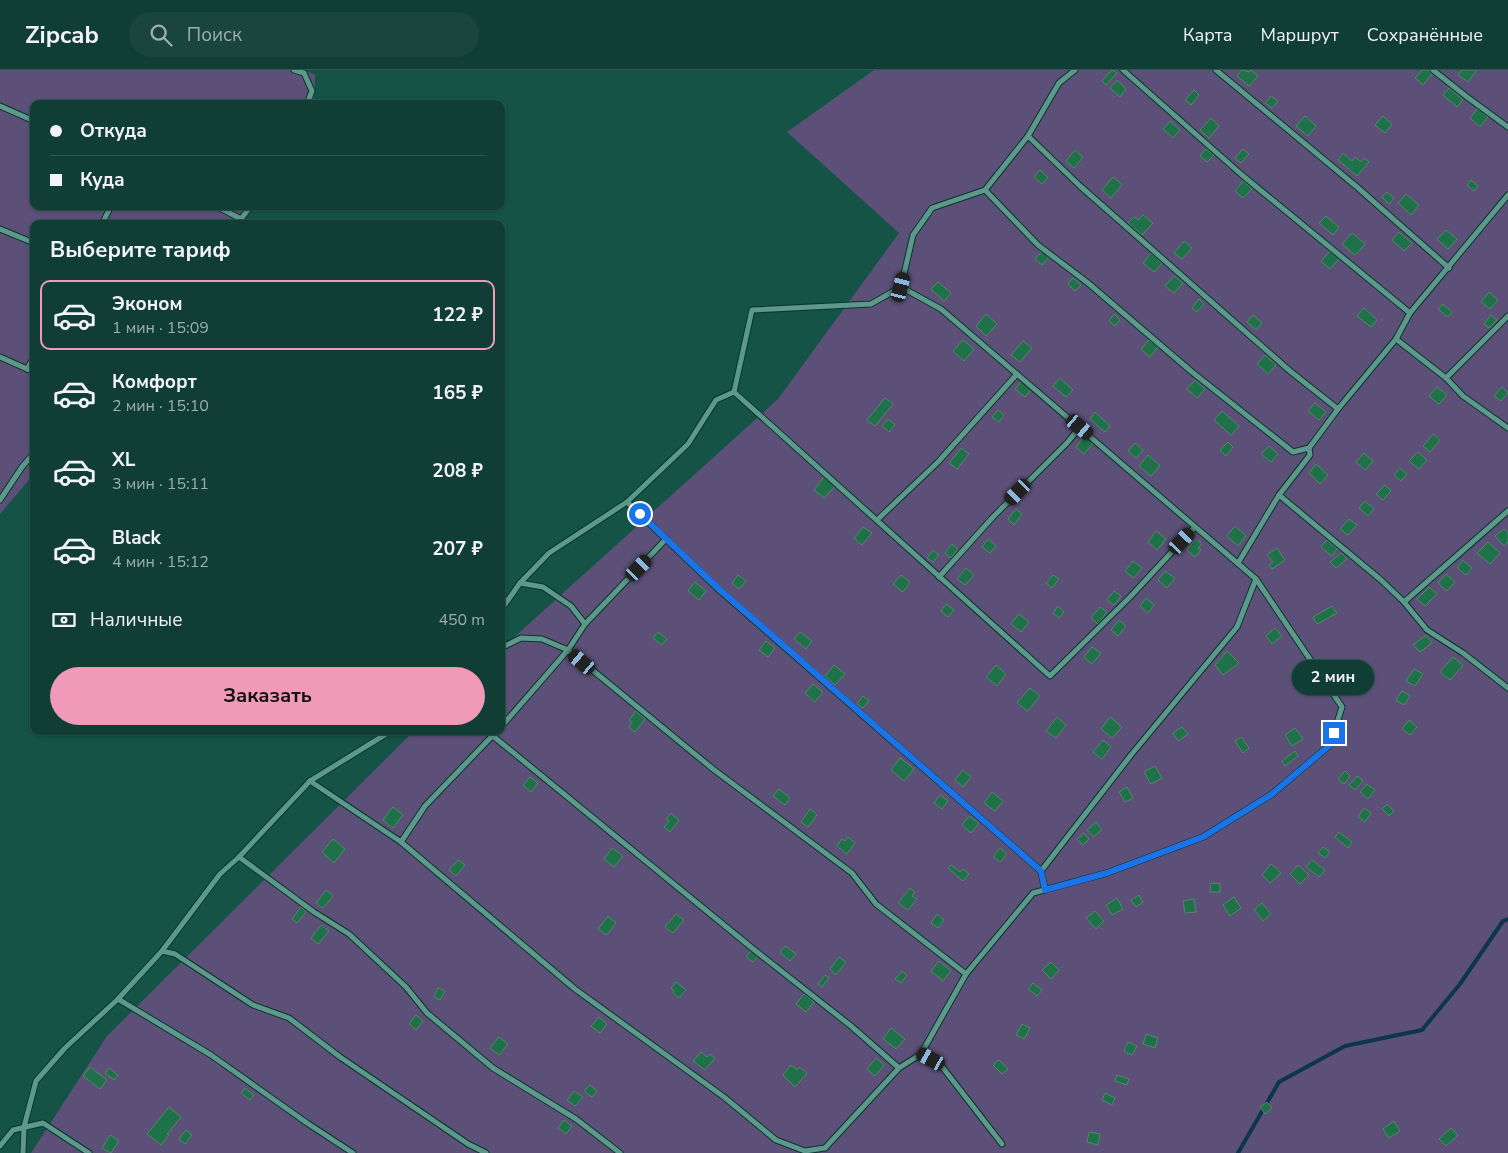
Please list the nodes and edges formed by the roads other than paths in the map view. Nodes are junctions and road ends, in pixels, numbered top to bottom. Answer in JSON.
{"nodes":[{"id":1,"x":294,"y":70,"type":"edge"},
{"id":2,"x":1075,"y":70,"type":"edge"},
{"id":3,"x":1123,"y":70,"type":"edge"},
{"id":4,"x":1216,"y":70,"type":"edge"},
{"id":5,"x":1433,"y":70,"type":"edge"},
{"id":6,"x":309,"y":100,"type":"edge"},
{"id":7,"x":0,"y":106,"type":"edge"},
{"id":8,"x":30,"y":119,"type":"edge"},
{"id":9,"x":1508,"y":127,"type":"edge"},
{"id":10,"x":1028,"y":136,"type":"junction"},
{"id":11,"x":985,"y":190,"type":"junction"},
{"id":12,"x":1508,"y":196,"type":"edge"},
{"id":13,"x":224,"y":210,"type":"edge"},
{"id":14,"x":248,"y":210,"type":"edge"},
{"id":15,"x":241,"y":219,"type":"joint"},
{"id":16,"x":0,"y":229,"type":"edge"},
{"id":17,"x":30,"y":241,"type":"edge"},
{"id":18,"x":1449,"y":268,"type":"junction"},
{"id":19,"x":901,"y":287,"type":"junction"},
{"id":20,"x":1410,"y":313,"type":"junction"},
{"id":21,"x":1508,"y":316,"type":"edge"},
{"id":22,"x":1396,"y":339,"type":"junction"},
{"id":23,"x":0,"y":357,"type":"edge"},
{"id":24,"x":30,"y":363,"type":"edge"},
{"id":25,"x":27,"y":369,"type":"junction"},
{"id":26,"x":30,"y":370,"type":"edge"},
{"id":27,"x":1017,"y":374,"type":"junction"},
{"id":28,"x":1446,"y":378,"type":"junction"},
{"id":29,"x":734,"y":392,"type":"junction"},
{"id":30,"x":1338,"y":409,"type":"junction"},
{"id":31,"x":1080,"y":427,"type":"junction"},
{"id":32,"x":1508,"y":428,"type":"edge"},
{"id":33,"x":1309,"y":448,"type":"junction"},
{"id":34,"x":30,"y":458,"type":"edge"},
{"id":35,"x":1279,"y":496,"type":"junction"},
{"id":36,"x":0,"y":500,"type":"edge"},
{"id":37,"x":627,"y":502,"type":"junction"},
{"id":38,"x":1508,"y":511,"type":"edge"},
{"id":39,"x":877,"y":520,"type":"junction"},
{"id":40,"x":1195,"y":527,"type":"junction"},
{"id":41,"x":666,"y":539,"type":"junction"},
{"id":42,"x":1238,"y":563,"type":"junction"},
{"id":43,"x":939,"y":577,"type":"junction"},
{"id":44,"x":1256,"y":579,"type":"junction"},
{"id":45,"x":520,"y":583,"type":"junction"},
{"id":46,"x":1404,"y":602,"type":"junction"},
{"id":47,"x":505,"y":604,"type":"edge"},
{"id":48,"x":585,"y":624,"type":"junction"},
{"id":49,"x":505,"y":646,"type":"edge"},
{"id":50,"x":568,"y":650,"type":"junction"},
{"id":51,"x":1508,"y":688,"type":"edge"},
{"id":52,"x":505,"y":722,"type":"edge"},
{"id":53,"x":387,"y":735,"type":"edge"},
{"id":54,"x":494,"y":735,"type":"edge"},
{"id":55,"x":496,"y":735,"type":"edge"},
{"id":56,"x":310,"y":781,"type":"junction"},
{"id":57,"x":401,"y":842,"type":"junction"},
{"id":58,"x":239,"y":857,"type":"junction"},
{"id":59,"x":1041,"y":871,"type":"junction"},
{"id":60,"x":1045,"y":890,"type":"junction"},
{"id":61,"x":162,"y":951,"type":"junction"},
{"id":62,"x":966,"y":974,"type":"junction"},
{"id":63,"x":118,"y":999,"type":"junction"},
{"id":64,"x":921,"y":1054,"type":"junction"},
{"id":65,"x":899,"y":1068,"type":"junction"},
{"id":66,"x":24,"y":1127,"type":"junction"},
{"id":67,"x":1002,"y":1144,"type":"dead end"},
{"id":68,"x":0,"y":1146,"type":"edge"},
{"id":69,"x":23,"y":1153,"type":"edge"},
{"id":70,"x":89,"y":1153,"type":"edge"},
{"id":71,"x":353,"y":1153,"type":"edge"},
{"id":72,"x":486,"y":1153,"type":"edge"},
{"id":73,"x":620,"y":1153,"type":"edge"}],
"edges":[{"from":1,"to":6,"type":"lane"},
{"from":2,"to":10,"type":"lane"},
{"from":3,"to":20,"type":"lane"},
{"from":4,"to":18,"type":"lane"},
{"from":5,"to":9,"type":"lane"},
{"from":7,"to":8,"type":"lane"},
{"from":10,"to":11,"type":"lane"},
{"from":10,"to":30,"type":"lane"},
{"from":11,"to":19,"type":"lane"},
{"from":11,"to":33,"type":"lane"},
{"from":12,"to":18,"type":"lane"},
{"from":13,"to":15,"type":"lane"},
{"from":14,"to":15,"type":"lane"},
{"from":16,"to":17,"type":"lane"},
{"from":18,"to":20,"type":"lane"},
{"from":19,"to":27,"type":"lane"},
{"from":19,"to":29,"type":"lane"},
{"from":20,"to":22,"type":"lane"},
{"from":21,"to":28,"type":"lane"},
{"from":22,"to":28,"type":"lane"},
{"from":22,"to":30,"type":"lane"},
{"from":23,"to":25,"type":"lane"},
{"from":24,"to":25,"type":"lane"},
{"from":25,"to":26,"type":"lane"},
{"from":27,"to":31,"type":"lane"},
{"from":27,"to":39,"type":"lane"},
{"from":28,"to":32,"type":"lane"},
{"from":29,"to":37,"type":"lane"},
{"from":29,"to":39,"type":"lane"},
{"from":30,"to":33,"type":"lane"},
{"from":31,"to":40,"type":"lane"},
{"from":31,"to":43,"type":"lane"},
{"from":33,"to":35,"type":"lane"},
{"from":34,"to":36,"type":"lane"},
{"from":35,"to":42,"type":"lane"},
{"from":35,"to":46,"type":"lane"},
{"from":37,"to":41,"type":"lane"},
{"from":37,"to":45,"type":"lane"},
{"from":38,"to":46,"type":"lane"},
{"from":39,"to":43,"type":"lane"},
{"from":40,"to":42,"type":"lane"},
{"from":40,"to":43,"type":"lane"},
{"from":41,"to":48,"type":"lane"},
{"from":41,"to":59,"type":"lane"},
{"from":42,"to":44,"type":"lane"},
{"from":44,"to":59,"type":"lane"},
{"from":44,"to":60,"type":"lane"},
{"from":45,"to":47,"type":"lane"},
{"from":45,"to":48,"type":"lane"},
{"from":46,"to":51,"type":"lane"},
{"from":48,"to":50,"type":"lane"},
{"from":49,"to":50,"type":"lane"},
{"from":50,"to":52,"type":"lane"},
{"from":50,"to":62,"type":"lane"},
{"from":53,"to":56,"type":"lane"},
{"from":54,"to":57,"type":"lane"},
{"from":55,"to":65,"type":"lane"},
{"from":56,"to":57,"type":"lane"},
{"from":56,"to":58,"type":"lane"},
{"from":57,"to":65,"type":"lane"},
{"from":58,"to":61,"type":"lane"},
{"from":58,"to":73,"type":"lane"},
{"from":59,"to":60,"type":"lane"},
{"from":60,"to":62,"type":"lane"},
{"from":61,"to":63,"type":"lane"},
{"from":61,"to":72,"type":"lane"},
{"from":62,"to":64,"type":"lane"},
{"from":63,"to":66,"type":"lane"},
{"from":63,"to":71,"type":"lane"},
{"from":64,"to":65,"type":"lane"},
{"from":64,"to":67,"type":"lane"},
{"from":66,"to":68,"type":"lane"},
{"from":66,"to":69,"type":"lane"},
{"from":66,"to":70,"type":"lane"}]}
